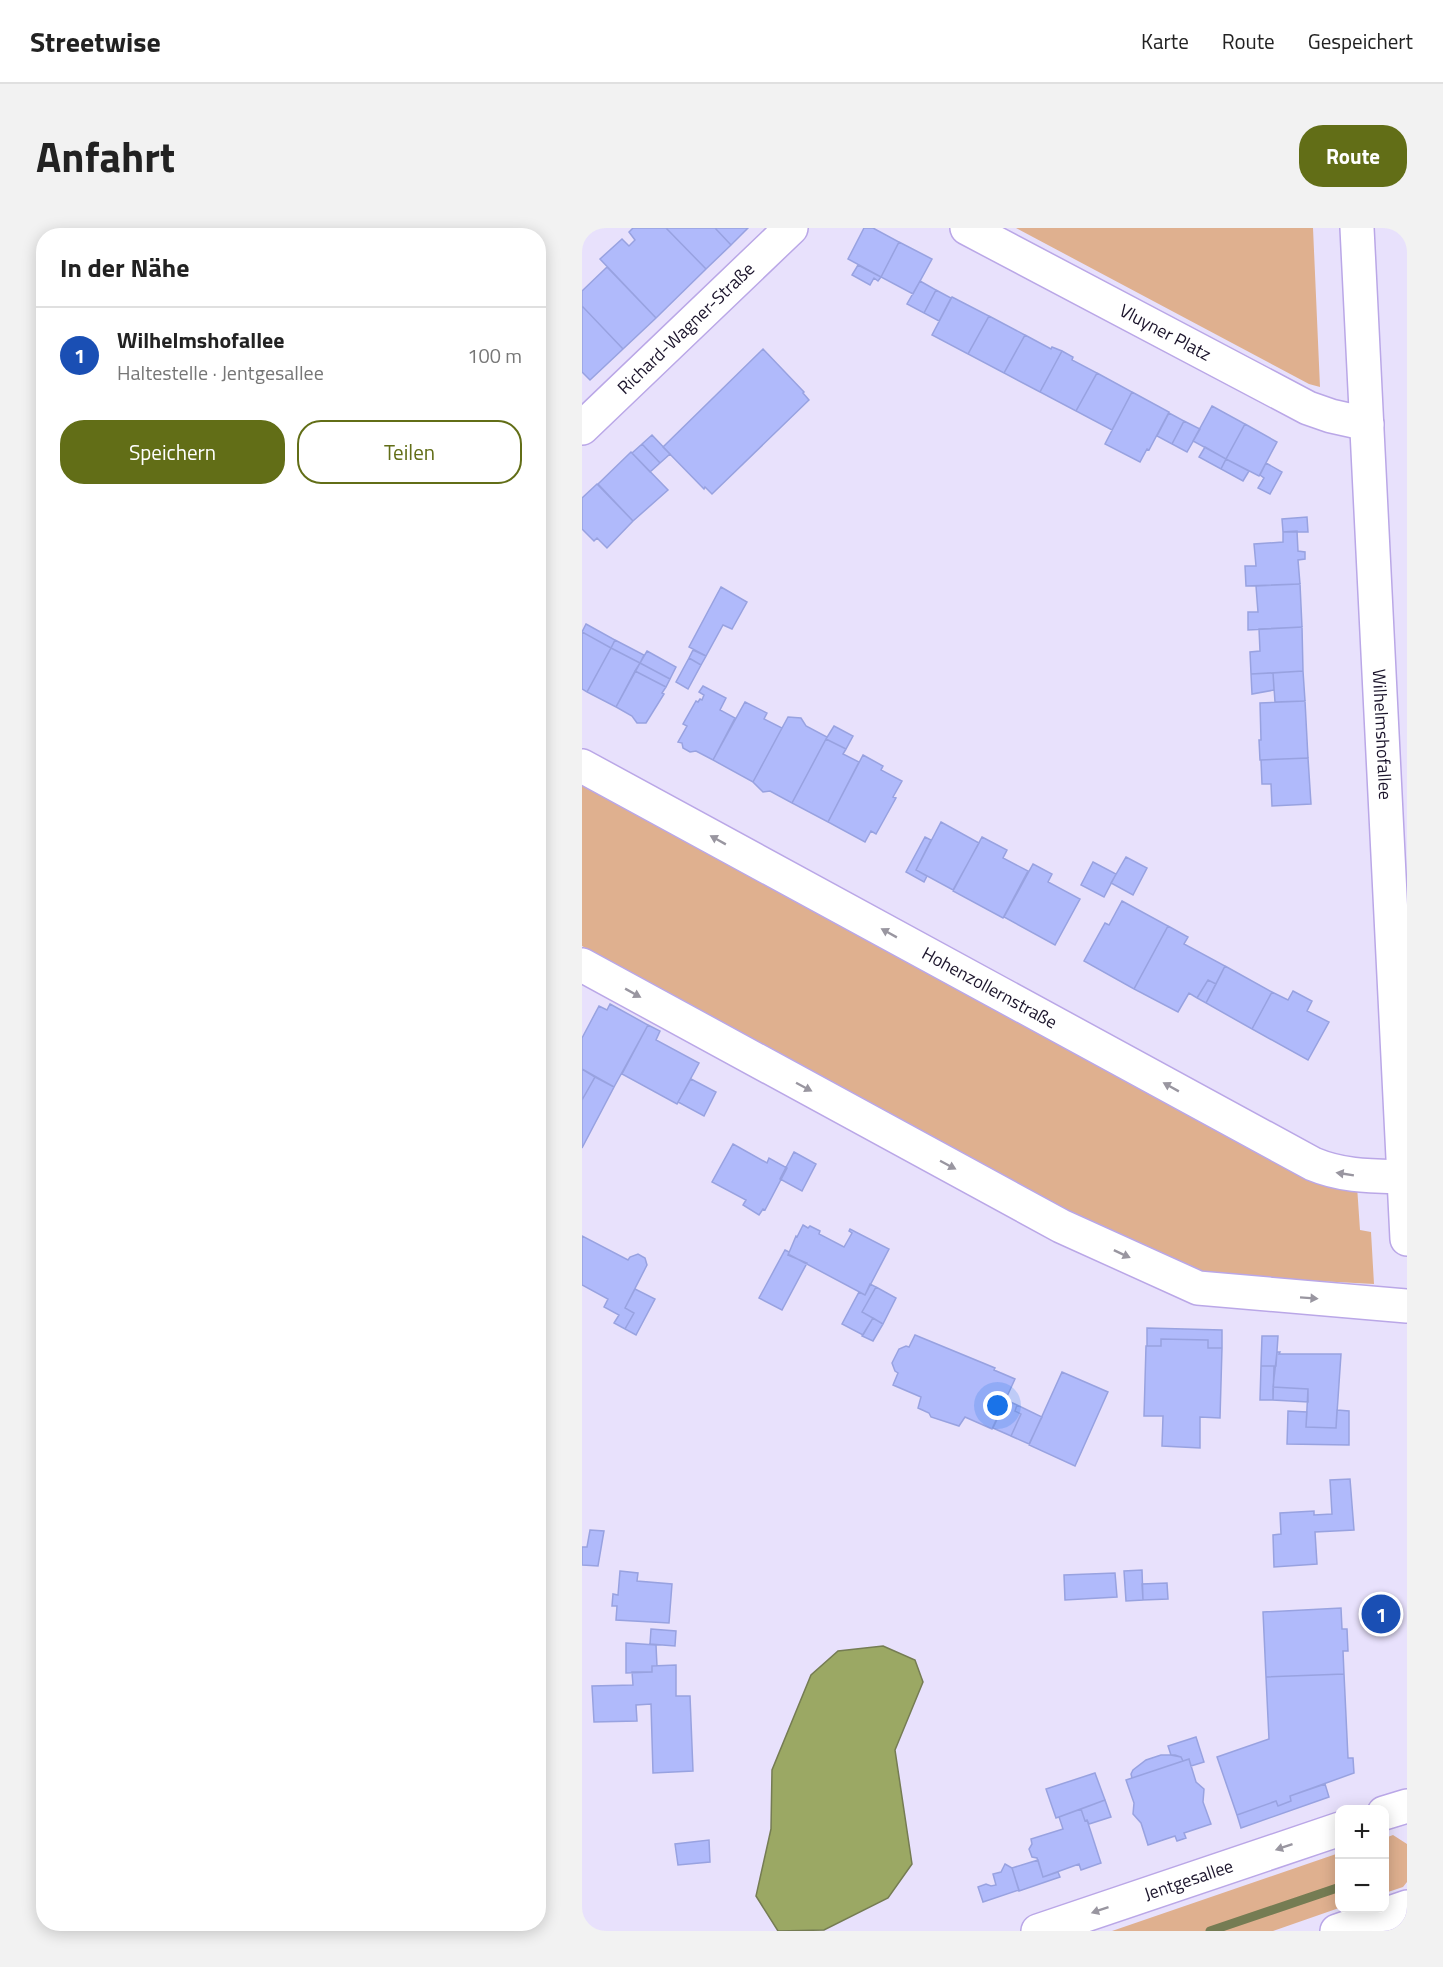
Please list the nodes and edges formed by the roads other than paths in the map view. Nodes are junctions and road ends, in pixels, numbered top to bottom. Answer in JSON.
{"nodes":[{"id":1,"x":791,"y":228,"type":"edge"},
{"id":2,"x":967,"y":228,"type":"edge"},
{"id":3,"x":1357,"y":228,"type":"edge"},
{"id":4,"x":1367,"y":424,"type":"junction"},
{"id":5,"x":582,"y":428,"type":"edge"},
{"id":6,"x":582,"y":766,"type":"edge"},
{"id":7,"x":582,"y":965,"type":"edge"},
{"id":8,"x":1405,"y":1176,"type":"edge"},
{"id":9,"x":1407,"y":1239,"type":"edge"},
{"id":10,"x":1407,"y":1306,"type":"edge"},
{"id":11,"x":1407,"y":1806,"type":"edge"},
{"id":12,"x":1389,"y":1811,"type":"edge"},
{"id":13,"x":1335,"y":1830,"type":"edge"},
{"id":14,"x":1407,"y":1907,"type":"edge"},
{"id":15,"x":1038,"y":1931,"type":"edge"},
{"id":16,"x":1337,"y":1931,"type":"edge"}],
"edges":[{"from":1,"to":5,"type":"street","name":"Richard-Wagner-Straße"},
{"from":2,"to":4,"type":"street","name":"Vluyner Platz"},
{"from":3,"to":4,"type":"street","name":"Wilhelmshofallee"},
{"from":4,"to":8,"type":"street","name":"Wilhelmshofallee"},
{"from":8,"to":6,"type":"street","name":"Hohenzollernstraße","one_way":true},
{"from":7,"to":10,"type":"street","one_way":true},
{"from":8,"to":9,"type":"street","name":"Wilhelmshofallee"},
{"from":11,"to":12,"type":"street"},
{"from":13,"to":15,"type":"street","name":"Jentgesallee","one_way":true},
{"from":14,"to":16,"type":"street"}]}
